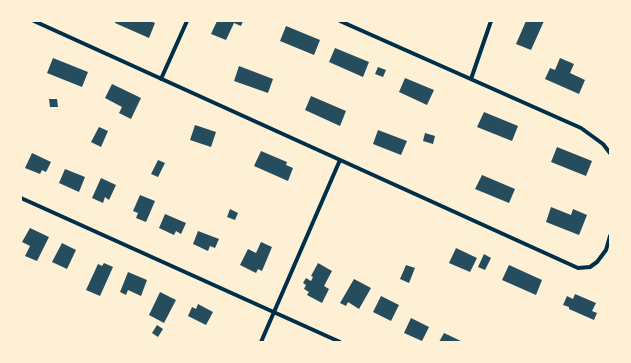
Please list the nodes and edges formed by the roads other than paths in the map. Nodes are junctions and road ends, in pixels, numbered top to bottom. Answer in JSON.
{"nodes":[{"id":1,"x":34,"y":21,"type":"edge"},
{"id":2,"x":187,"y":21,"type":"edge"},
{"id":3,"x":340,"y":21,"type":"edge"},
{"id":4,"x":491,"y":21,"type":"edge"},
{"id":5,"x":161,"y":79,"type":"junction"},
{"id":6,"x":471,"y":79,"type":"junction"},
{"id":7,"x":610,"y":153,"type":"edge"},
{"id":8,"x":340,"y":160,"type":"junction"},
{"id":9,"x":21,"y":198,"type":"edge"},
{"id":10,"x":610,"y":236,"type":"edge"},
{"id":11,"x":274,"y":312,"type":"junction"},
{"id":12,"x":261,"y":342,"type":"edge"},
{"id":13,"x":340,"y":342,"type":"edge"}],
"edges":[{"from":1,"to":5,"type":"street"},
{"from":2,"to":5,"type":"street"},
{"from":3,"to":6,"type":"street"},
{"from":4,"to":6,"type":"street"},
{"from":5,"to":8,"type":"street"},
{"from":6,"to":7,"type":"street"},
{"from":8,"to":10,"type":"street"},
{"from":8,"to":11,"type":"street"},
{"from":9,"to":11,"type":"street"},
{"from":11,"to":12,"type":"street"},
{"from":11,"to":13,"type":"street"}]}
